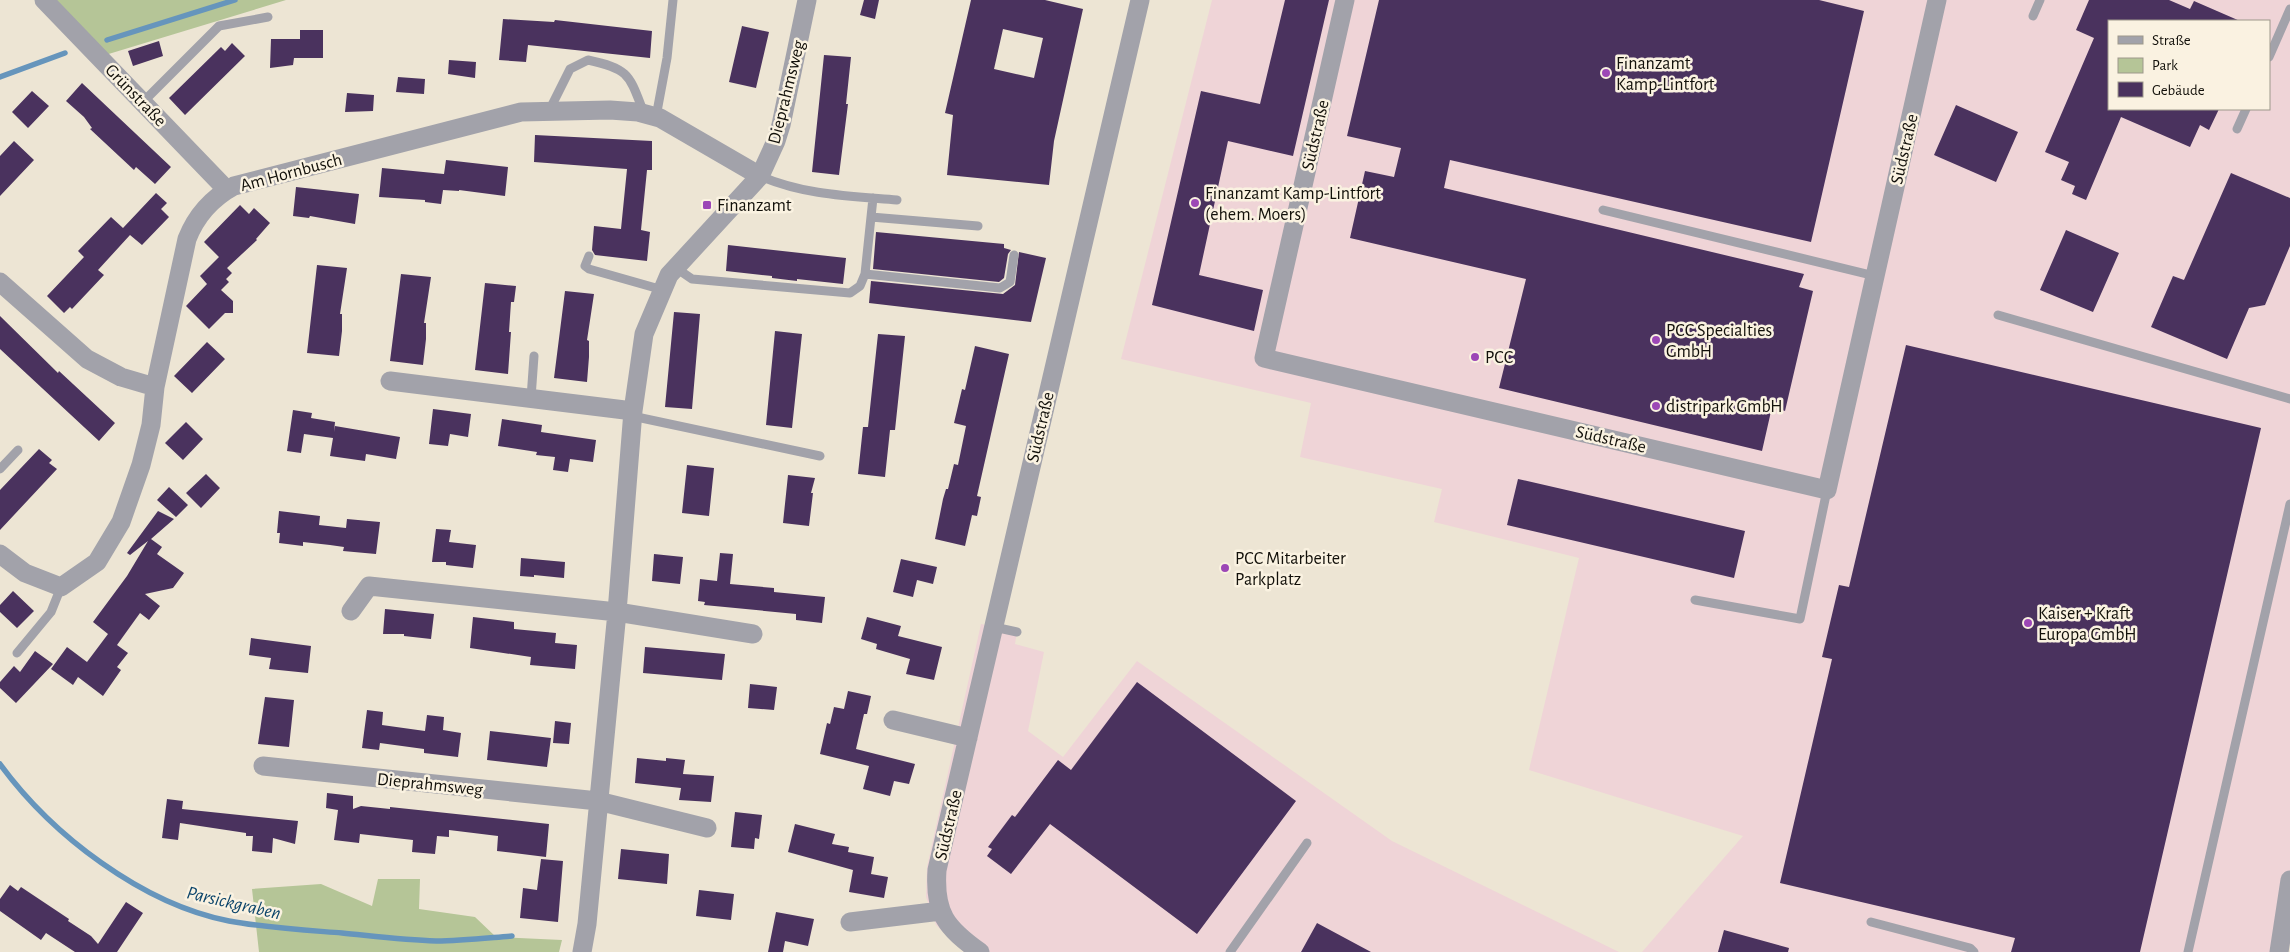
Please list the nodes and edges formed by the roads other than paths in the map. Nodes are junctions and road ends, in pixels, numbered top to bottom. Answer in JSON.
{"nodes":[{"id":1,"x":44,"y":0,"type":"edge"},
{"id":2,"x":674,"y":0,"type":"edge"},
{"id":3,"x":807,"y":0,"type":"edge"},
{"id":4,"x":1140,"y":0,"type":"edge"},
{"id":5,"x":1345,"y":0,"type":"edge"},
{"id":6,"x":1937,"y":0,"type":"edge"},
{"id":7,"x":2040,"y":0,"type":"edge"},
{"id":8,"x":2290,"y":9,"type":"edge"},
{"id":9,"x":2033,"y":16,"type":"dead end"},
{"id":10,"x":268,"y":17,"type":"dead end"},
{"id":11,"x":2270,"y":55,"type":"edge"},
{"id":12,"x":142,"y":102,"type":"junction"},
{"id":13,"x":2246,"y":110,"type":"edge"},
{"id":14,"x":549,"y":111,"type":"junction"},
{"id":15,"x":650,"y":115,"type":"junction"},
{"id":16,"x":2237,"y":129,"type":"dead end"},
{"id":17,"x":760,"y":176,"type":"junction"},
{"id":18,"x":227,"y":190,"type":"junction"},
{"id":19,"x":873,"y":198,"type":"junction"},
{"id":20,"x":897,"y":200,"type":"dead end"},
{"id":21,"x":1603,"y":210,"type":"dead end"},
{"id":22,"x":871,"y":217,"type":"junction"},
{"id":23,"x":978,"y":226,"type":"dead end"},
{"id":24,"x":1014,"y":255,"type":"dead end"},
{"id":25,"x":589,"y":256,"type":"dead end"},
{"id":26,"x":676,"y":268,"type":"junction"},
{"id":27,"x":865,"y":274,"type":"junction"},
{"id":28,"x":1875,"y":276,"type":"junction"},
{"id":29,"x":0,"y":282,"type":"edge"},
{"id":30,"x":663,"y":290,"type":"junction"},
{"id":31,"x":1998,"y":315,"type":"dead end"},
{"id":32,"x":534,"y":356,"type":"dead end"},
{"id":33,"x":390,"y":381,"type":"dead end"},
{"id":34,"x":156,"y":387,"type":"junction"},
{"id":35,"x":531,"y":398,"type":"junction"},
{"id":36,"x":2290,"y":399,"type":"edge"},
{"id":37,"x":633,"y":414,"type":"junction"},
{"id":38,"x":18,"y":450,"type":"dead end"},
{"id":39,"x":820,"y":456,"type":"dead end"},
{"id":40,"x":0,"y":469,"type":"edge"},
{"id":41,"x":1827,"y":490,"type":"junction"},
{"id":42,"x":2290,"y":504,"type":"edge"},
{"id":43,"x":0,"y":554,"type":"edge"},
{"id":44,"x":61,"y":587,"type":"junction"},
{"id":45,"x":1695,"y":600,"type":"dead end"},
{"id":46,"x":351,"y":611,"type":"dead end"},
{"id":47,"x":616,"y":612,"type":"junction"},
{"id":48,"x":994,"y":627,"type":"junction"},
{"id":49,"x":1017,"y":632,"type":"dead end"},
{"id":50,"x":753,"y":634,"type":"dead end"},
{"id":51,"x":17,"y":653,"type":"dead end"},
{"id":52,"x":893,"y":720,"type":"dead end"},
{"id":53,"x":968,"y":738,"type":"junction"},
{"id":54,"x":263,"y":766,"type":"dead end"},
{"id":55,"x":598,"y":801,"type":"junction"},
{"id":56,"x":707,"y":828,"type":"dead end"},
{"id":57,"x":1307,"y":843,"type":"dead end"},
{"id":58,"x":2290,"y":885,"type":"edge"},
{"id":59,"x":941,"y":911,"type":"junction"},
{"id":60,"x":850,"y":922,"type":"dead end"},
{"id":61,"x":1871,"y":922,"type":"dead end"},
{"id":62,"x":582,"y":952,"type":"edge"},
{"id":63,"x":980,"y":952,"type":"edge"},
{"id":64,"x":1230,"y":952,"type":"edge"},
{"id":65,"x":1974,"y":952,"type":"edge"},
{"id":66,"x":2188,"y":952,"type":"edge"},
{"id":67,"x":2279,"y":952,"type":"edge"}],
"edges":[{"from":1,"to":12,"type":"street","name":"Grünstraße"},
{"from":2,"to":15,"type":"lane"},
{"from":3,"to":17,"type":"street","name":"Dieprahmsweg"},
{"from":4,"to":48,"type":"street","name":"Südstraße"},
{"from":5,"to":41,"type":"street","name":"Südstraße"},
{"from":6,"to":28,"type":"street","name":"Südstraße"},
{"from":7,"to":9,"type":"lane"},
{"from":8,"to":11,"type":"lane"},
{"from":10,"to":12,"type":"lane"},
{"from":12,"to":18,"type":"street","name":"Grünstraße"},
{"from":13,"to":16,"type":"lane"},
{"from":14,"to":15,"type":"street","name":"Am Hornbusch"},
{"from":14,"to":15,"type":"lane"},
{"from":14,"to":18,"type":"street","name":"Am Hornbusch"},
{"from":15,"to":17,"type":"street","name":"Am Hornbusch"},
{"from":17,"to":19,"type":"lane"},
{"from":17,"to":26,"type":"street","name":"Dieprahmsweg"},
{"from":18,"to":34,"type":"street","name":"Am Hornbusch"},
{"from":19,"to":20,"type":"lane"},
{"from":19,"to":22,"type":"lane"},
{"from":21,"to":28,"type":"lane"},
{"from":22,"to":23,"type":"lane"},
{"from":22,"to":27,"type":"lane"},
{"from":24,"to":27,"type":"lane"},
{"from":25,"to":30,"type":"lane"},
{"from":26,"to":27,"type":"lane"},
{"from":26,"to":30,"type":"street","name":"Dieprahmsweg"},
{"from":28,"to":41,"type":"street","name":"Südstraße"},
{"from":29,"to":34,"type":"street"},
{"from":30,"to":37,"type":"street","name":"Dieprahmsweg"},
{"from":31,"to":36,"type":"lane"},
{"from":32,"to":35,"type":"lane"},
{"from":33,"to":35,"type":"street"},
{"from":34,"to":44,"type":"street","name":"Am Hornbusch"},
{"from":35,"to":37,"type":"street"},
{"from":37,"to":39,"type":"lane"},
{"from":37,"to":47,"type":"street","name":"Dieprahmsweg"},
{"from":38,"to":40,"type":"lane"},
{"from":41,"to":45,"type":"lane"},
{"from":42,"to":66,"type":"lane"},
{"from":43,"to":44,"type":"street"},
{"from":44,"to":51,"type":"lane"},
{"from":46,"to":47,"type":"street"},
{"from":47,"to":50,"type":"street"},
{"from":47,"to":55,"type":"street","name":"Dieprahmsweg"},
{"from":48,"to":49,"type":"lane"},
{"from":48,"to":53,"type":"street","name":"Südstraße"},
{"from":52,"to":53,"type":"street"},
{"from":53,"to":59,"type":"street","name":"Südstraße"},
{"from":54,"to":55,"type":"street","name":"Dieprahmsweg"},
{"from":55,"to":56,"type":"street","name":"Dieprahmsweg"},
{"from":55,"to":62,"type":"street","name":"Dieprahmsweg"},
{"from":57,"to":64,"type":"lane"},
{"from":58,"to":67,"type":"street"},
{"from":59,"to":60,"type":"street"},
{"from":59,"to":63,"type":"street","name":"Südstraße"},
{"from":61,"to":65,"type":"lane"}]}
